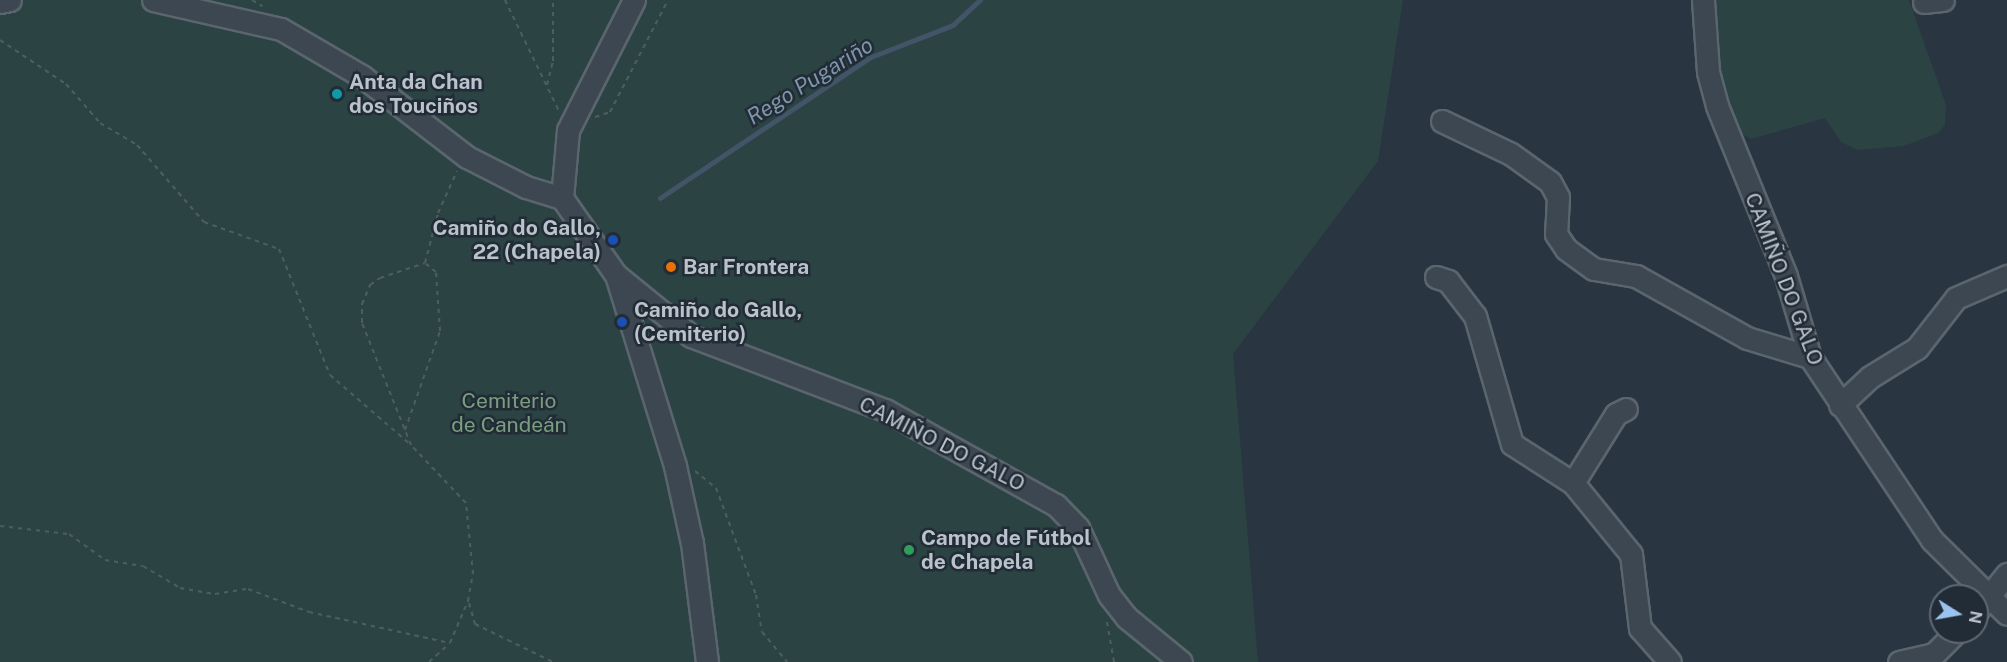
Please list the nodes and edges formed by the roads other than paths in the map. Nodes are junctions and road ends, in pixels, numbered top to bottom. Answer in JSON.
{"nodes":[{"id":1,"x":10,"y":0,"type":"edge"},
{"id":2,"x":153,"y":0,"type":"edge"},
{"id":3,"x":634,"y":0,"type":"edge"},
{"id":4,"x":1703,"y":0,"type":"edge"},
{"id":5,"x":0,"y":2,"type":"edge"},
{"id":6,"x":1442,"y":121,"type":"dead end"},
{"id":7,"x":562,"y":198,"type":"junction"},
{"id":8,"x":616,"y":275,"type":"junction"},
{"id":9,"x":2007,"y":276,"type":"edge"},
{"id":10,"x":1436,"y":277,"type":"dead end"},
{"id":11,"x":1810,"y":357,"type":"junction"},
{"id":12,"x":1840,"y":405,"type":"junction"},
{"id":13,"x":1626,"y":409,"type":"dead end"},
{"id":14,"x":1573,"y":483,"type":"junction"},
{"id":15,"x":2007,"y":574,"type":"edge"},
{"id":16,"x":1967,"y":584,"type":"edge"},
{"id":17,"x":1989,"y":596,"type":"edge"},
{"id":18,"x":1989,"y":606,"type":"edge"},
{"id":19,"x":2007,"y":614,"type":"edge"},
{"id":20,"x":1944,"y":644,"type":"edge"},
{"id":21,"x":707,"y":662,"type":"edge"},
{"id":22,"x":1181,"y":662,"type":"edge"},
{"id":23,"x":1670,"y":662,"type":"edge"},
{"id":24,"x":1899,"y":662,"type":"edge"}],
"edges":[{"from":1,"to":5,"type":"street"},
{"from":2,"to":7,"type":"street"},
{"from":3,"to":7,"type":"street"},
{"from":4,"to":11,"type":"street","name":"CAMIÑO DO GALO"},
{"from":6,"to":11,"type":"street"},
{"from":7,"to":8,"type":"street"},
{"from":8,"to":21,"type":"street"},
{"from":8,"to":22,"type":"street","name":"CAMIÑO DO GALO"},
{"from":9,"to":12,"type":"street"},
{"from":10,"to":14,"type":"street"},
{"from":11,"to":12,"type":"street","name":"CAMIÑO DO GALO"},
{"from":12,"to":16,"type":"street","name":"CAMIÑO DO GALO"},
{"from":13,"to":14,"type":"street"},
{"from":14,"to":23,"type":"street"},
{"from":15,"to":17,"type":"street"},
{"from":18,"to":19,"type":"street","name":"CAMIÑO DO GALO"},
{"from":20,"to":24,"type":"street"}]}
